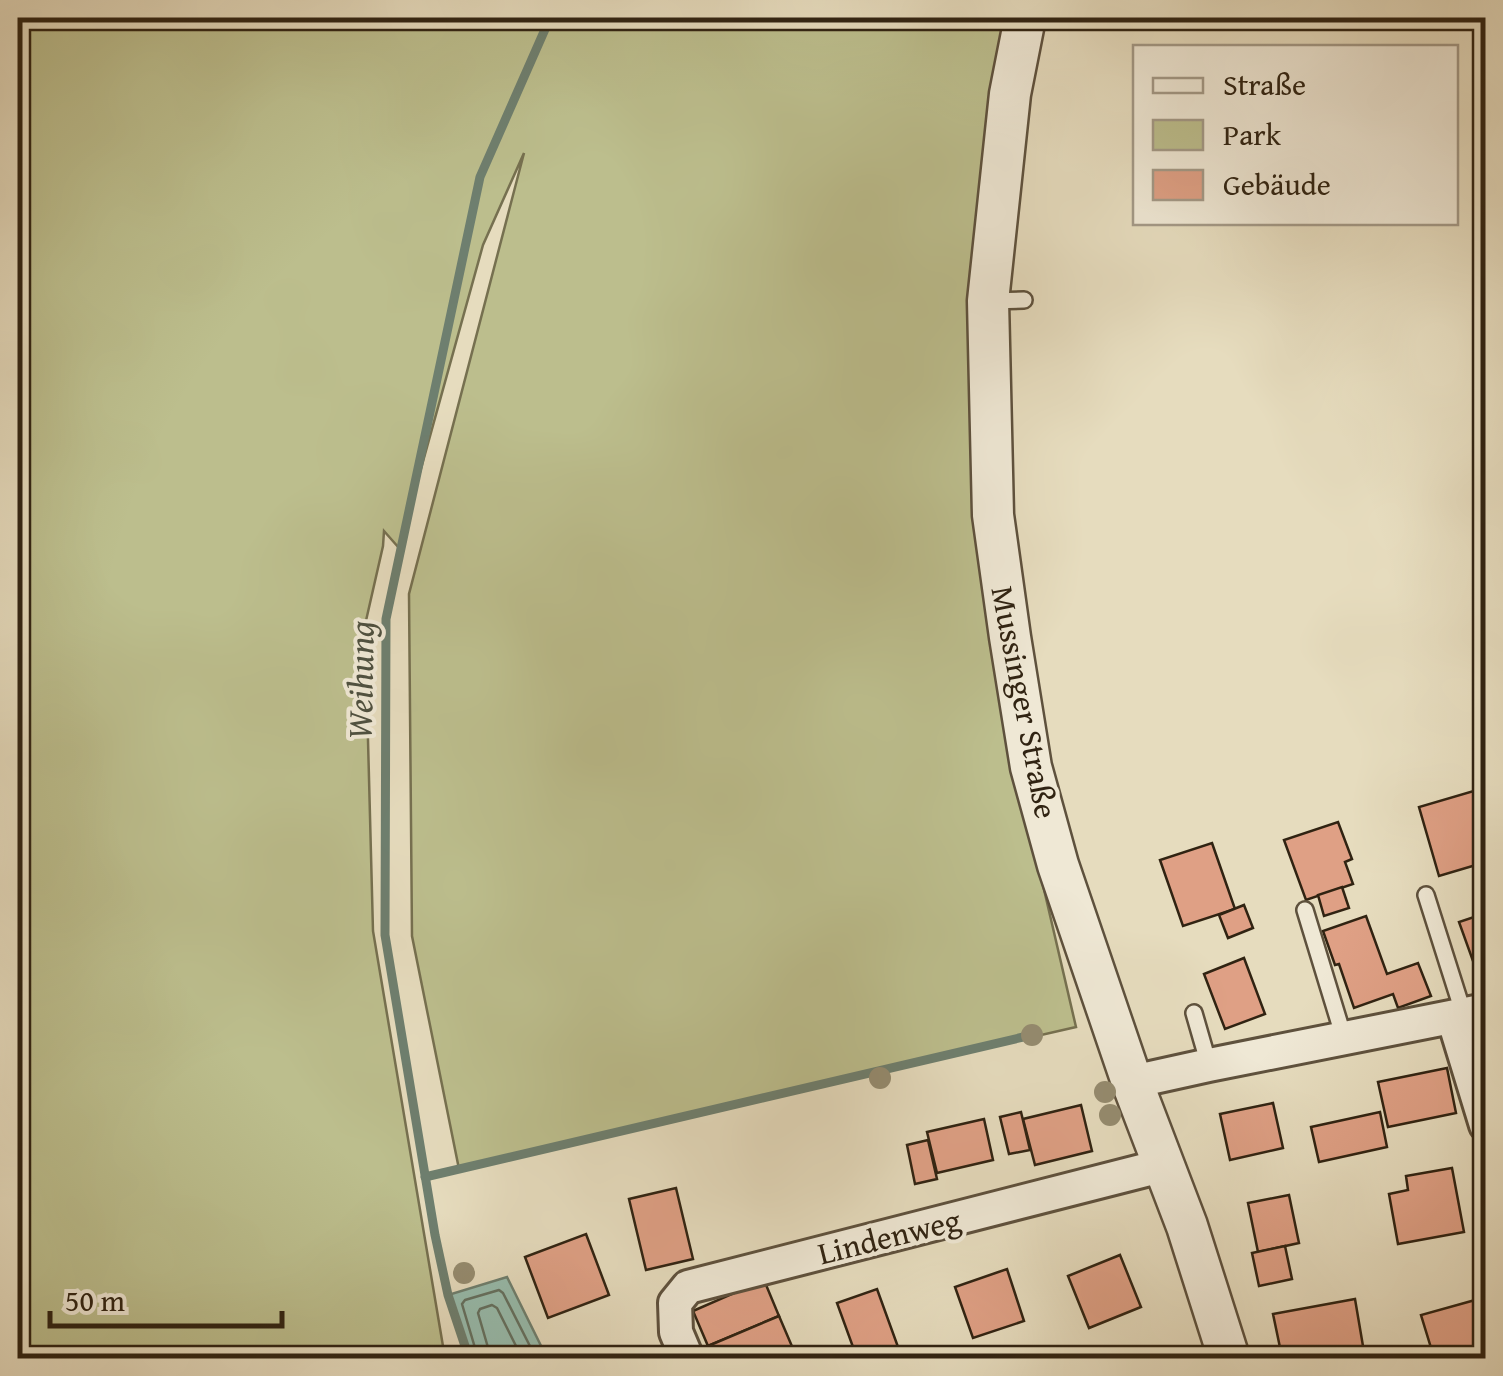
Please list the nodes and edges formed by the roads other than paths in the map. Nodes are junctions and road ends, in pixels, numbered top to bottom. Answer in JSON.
{"nodes":[{"id":1,"x":1025,"y":18,"type":"edge"},
{"id":2,"x":1426,"y":894,"type":"dead end"},
{"id":3,"x":1305,"y":910,"type":"dead end"},
{"id":4,"x":1194,"y":1013,"type":"dead end"},
{"id":5,"x":1468,"y":1014,"type":"edge"},
{"id":6,"x":1344,"y":1038,"type":"junction"},
{"id":7,"x":1209,"y":1064,"type":"junction"},
{"id":8,"x":1132,"y":1082,"type":"junction"},
{"id":9,"x":1486,"y":1125,"type":"edge"},
{"id":10,"x":1165,"y":1165,"type":"junction"},
{"id":11,"x":686,"y":1358,"type":"edge"},
{"id":12,"x":1230,"y":1358,"type":"edge"}],
"edges":[{"from":1,"to":8,"type":"street","name":"Mussinger Straße"},
{"from":2,"to":5,"type":"lane"},
{"from":3,"to":6,"type":"lane"},
{"from":4,"to":7,"type":"lane"},
{"from":5,"to":6,"type":"street"},
{"from":5,"to":9,"type":"street"},
{"from":6,"to":7,"type":"street"},
{"from":7,"to":8,"type":"street"},
{"from":8,"to":10,"type":"street","name":"Mussinger Straße"},
{"from":10,"to":11,"type":"street","name":"Lindenweg"},
{"from":10,"to":12,"type":"street","name":"Mussinger Straße"}]}
